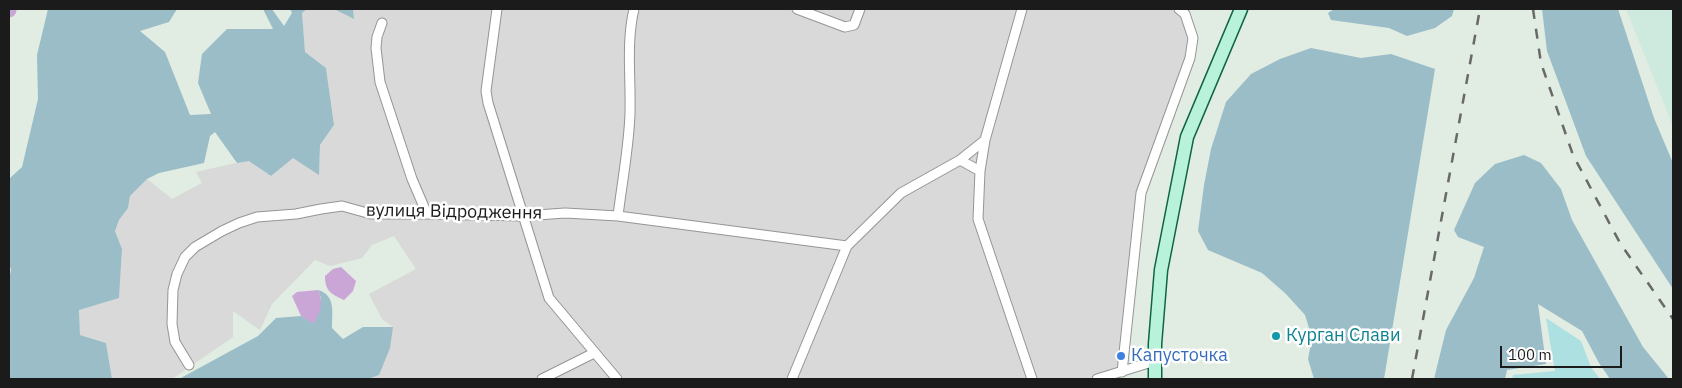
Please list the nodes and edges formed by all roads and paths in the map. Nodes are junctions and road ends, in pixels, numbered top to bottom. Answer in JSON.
{"nodes":[{"id":1,"x":634,"y":9,"type":"edge"},
{"id":2,"x":797,"y":9,"type":"edge"},
{"id":3,"x":860,"y":9,"type":"edge"},
{"id":4,"x":1022,"y":9,"type":"edge"},
{"id":5,"x":1179,"y":9,"type":"edge"},
{"id":6,"x":1242,"y":9,"type":"edge"},
{"id":7,"x":495,"y":10,"type":"edge"},
{"id":8,"x":382,"y":23,"type":"dead end"},
{"id":9,"x":985,"y":140,"type":"junction"},
{"id":10,"x":960,"y":160,"type":"junction"},
{"id":11,"x":980,"y":171,"type":"junction"},
{"id":12,"x":427,"y":214,"type":"junction"},
{"id":13,"x":524,"y":216,"type":"junction"},
{"id":14,"x":618,"y":216,"type":"junction"},
{"id":15,"x":847,"y":246,"type":"junction"},
{"id":16,"x":594,"y":353,"type":"junction"},
{"id":17,"x":1155,"y":361,"type":"junction"},
{"id":18,"x":189,"y":365,"type":"dead end"},
{"id":19,"x":1122,"y":372,"type":"junction"},
{"id":20,"x":542,"y":379,"type":"edge"},
{"id":21,"x":617,"y":379,"type":"edge"},
{"id":22,"x":792,"y":379,"type":"edge"},
{"id":23,"x":1032,"y":379,"type":"edge"},
{"id":24,"x":1097,"y":379,"type":"edge"},
{"id":25,"x":1155,"y":379,"type":"edge"}],
"edges":[{"from":1,"to":14,"type":"street"},
{"from":2,"to":3,"type":"street"},
{"from":4,"to":9,"type":"street"},
{"from":5,"to":19,"type":"street"},
{"from":6,"to":17,"type":"main road"},
{"from":7,"to":13,"type":"street"},
{"from":8,"to":12,"type":"street"},
{"from":9,"to":10,"type":"street"},
{"from":9,"to":11,"type":"street"},
{"from":10,"to":11,"type":"street"},
{"from":10,"to":15,"type":"street"},
{"from":11,"to":23,"type":"street"},
{"from":12,"to":13,"type":"street","name":"вулиця Відродження"},
{"from":12,"to":18,"type":"street","name":"вулиця Відродження"},
{"from":13,"to":14,"type":"street","name":"вулиця Відродження"},
{"from":13,"to":16,"type":"street"},
{"from":14,"to":15,"type":"street","name":"вулиця Відродження"},
{"from":15,"to":22,"type":"street"},
{"from":16,"to":20,"type":"street"},
{"from":16,"to":21,"type":"street"},
{"from":17,"to":19,"type":"street"},
{"from":17,"to":25,"type":"main road"},
{"from":19,"to":24,"type":"street"}]}
